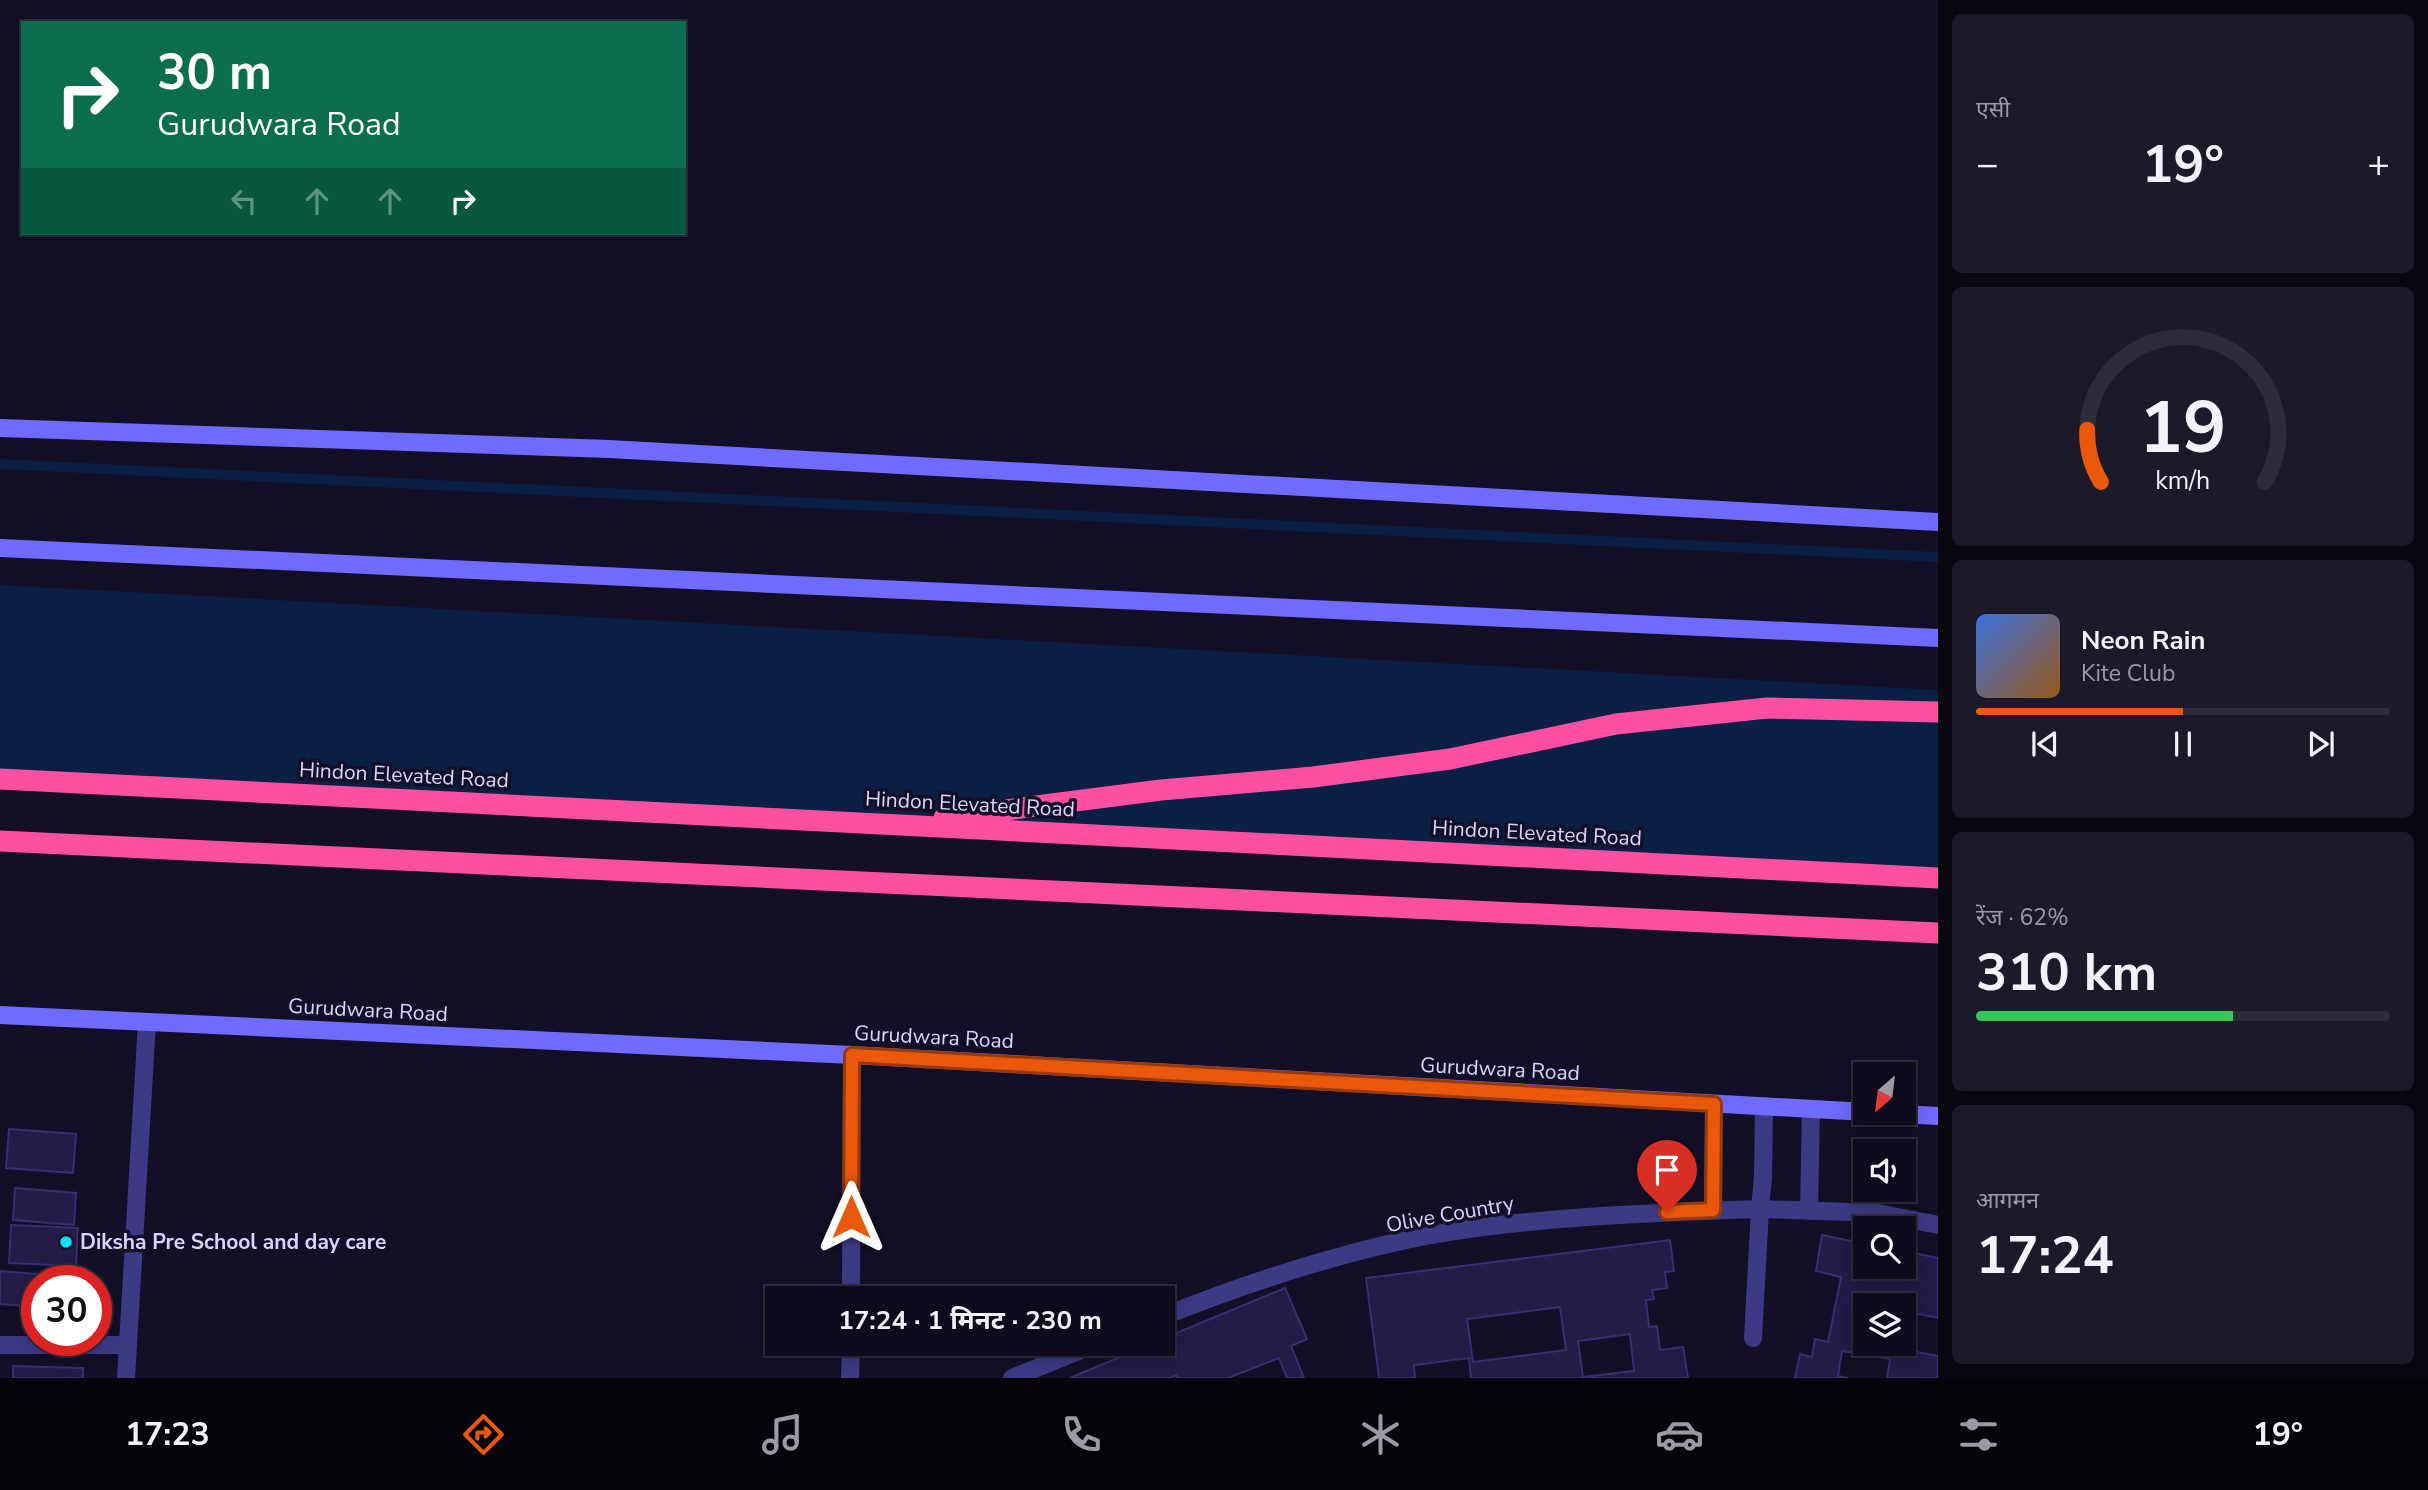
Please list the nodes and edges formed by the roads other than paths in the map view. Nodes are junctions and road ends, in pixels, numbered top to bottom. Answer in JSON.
{"nodes":[{"id":1,"x":0,"y":428,"type":"edge"},
{"id":2,"x":1938,"y":522,"type":"edge"},
{"id":3,"x":0,"y":548,"type":"edge"},
{"id":4,"x":1938,"y":638,"type":"edge"},
{"id":5,"x":1938,"y":712,"type":"edge"},
{"id":6,"x":0,"y":779,"type":"edge"},
{"id":7,"x":890,"y":825,"type":"junction"},
{"id":8,"x":0,"y":841,"type":"edge"},
{"id":9,"x":1938,"y":878,"type":"edge"},
{"id":10,"x":1938,"y":933,"type":"edge"},
{"id":11,"x":0,"y":1015,"type":"edge"},
{"id":12,"x":147,"y":1022,"type":"junction"},
{"id":13,"x":852,"y":1055,"type":"junction"},
{"id":14,"x":1714,"y":1104,"type":"junction"},
{"id":15,"x":1764,"y":1107,"type":"junction"},
{"id":16,"x":1811,"y":1109,"type":"junction"},
{"id":17,"x":1853,"y":1111,"type":"edge"},
{"id":18,"x":1916,"y":1115,"type":"edge"},
{"id":19,"x":1938,"y":1116,"type":"edge"},
{"id":20,"x":1760,"y":1209,"type":"junction"},
{"id":21,"x":1713,"y":1210,"type":"junction"},
{"id":22,"x":1809,"y":1210,"type":"junction"},
{"id":23,"x":1938,"y":1226,"type":"edge"},
{"id":24,"x":851,"y":1286,"type":"edge"},
{"id":25,"x":1175,"y":1312,"type":"edge"},
{"id":26,"x":1753,"y":1338,"type":"dead end"},
{"id":27,"x":0,"y":1345,"type":"edge"},
{"id":28,"x":126,"y":1345,"type":"junction"},
{"id":29,"x":851,"y":1356,"type":"edge"},
{"id":30,"x":1066,"y":1356,"type":"edge"},
{"id":31,"x":126,"y":1378,"type":"edge"},
{"id":32,"x":850,"y":1378,"type":"edge"},
{"id":33,"x":1012,"y":1378,"type":"edge"}],
"edges":[{"from":1,"to":2,"type":"street"},
{"from":3,"to":4,"type":"street"},
{"from":5,"to":7,"type":"highway"},
{"from":6,"to":7,"type":"highway","name":"Hindon Elevated Road"},
{"from":7,"to":9,"type":"highway","name":"Hindon Elevated Road"},
{"from":8,"to":10,"type":"highway"},
{"from":11,"to":12,"type":"street","name":"Gurudwara Road"},
{"from":12,"to":13,"type":"street","name":"Gurudwara Road"},
{"from":12,"to":28,"type":"street"},
{"from":13,"to":14,"type":"street","name":"Gurudwara Road"},
{"from":13,"to":24,"type":"street"},
{"from":14,"to":15,"type":"street","name":"Gurudwara Road"},
{"from":14,"to":21,"type":"street"},
{"from":15,"to":16,"type":"street","name":"Gurudwara Road"},
{"from":15,"to":20,"type":"street"},
{"from":16,"to":17,"type":"street","name":"Gurudwara Road"},
{"from":16,"to":22,"type":"street"},
{"from":18,"to":19,"type":"street"},
{"from":20,"to":21,"type":"street","name":"Olive Country"},
{"from":20,"to":22,"type":"street","name":"Olive Country"},
{"from":20,"to":26,"type":"street"},
{"from":21,"to":25,"type":"street","name":"Olive Country"},
{"from":22,"to":23,"type":"street","name":"Olive Country"},
{"from":27,"to":28,"type":"street"},
{"from":28,"to":31,"type":"street"},
{"from":29,"to":32,"type":"street"},
{"from":30,"to":33,"type":"street"}]}
